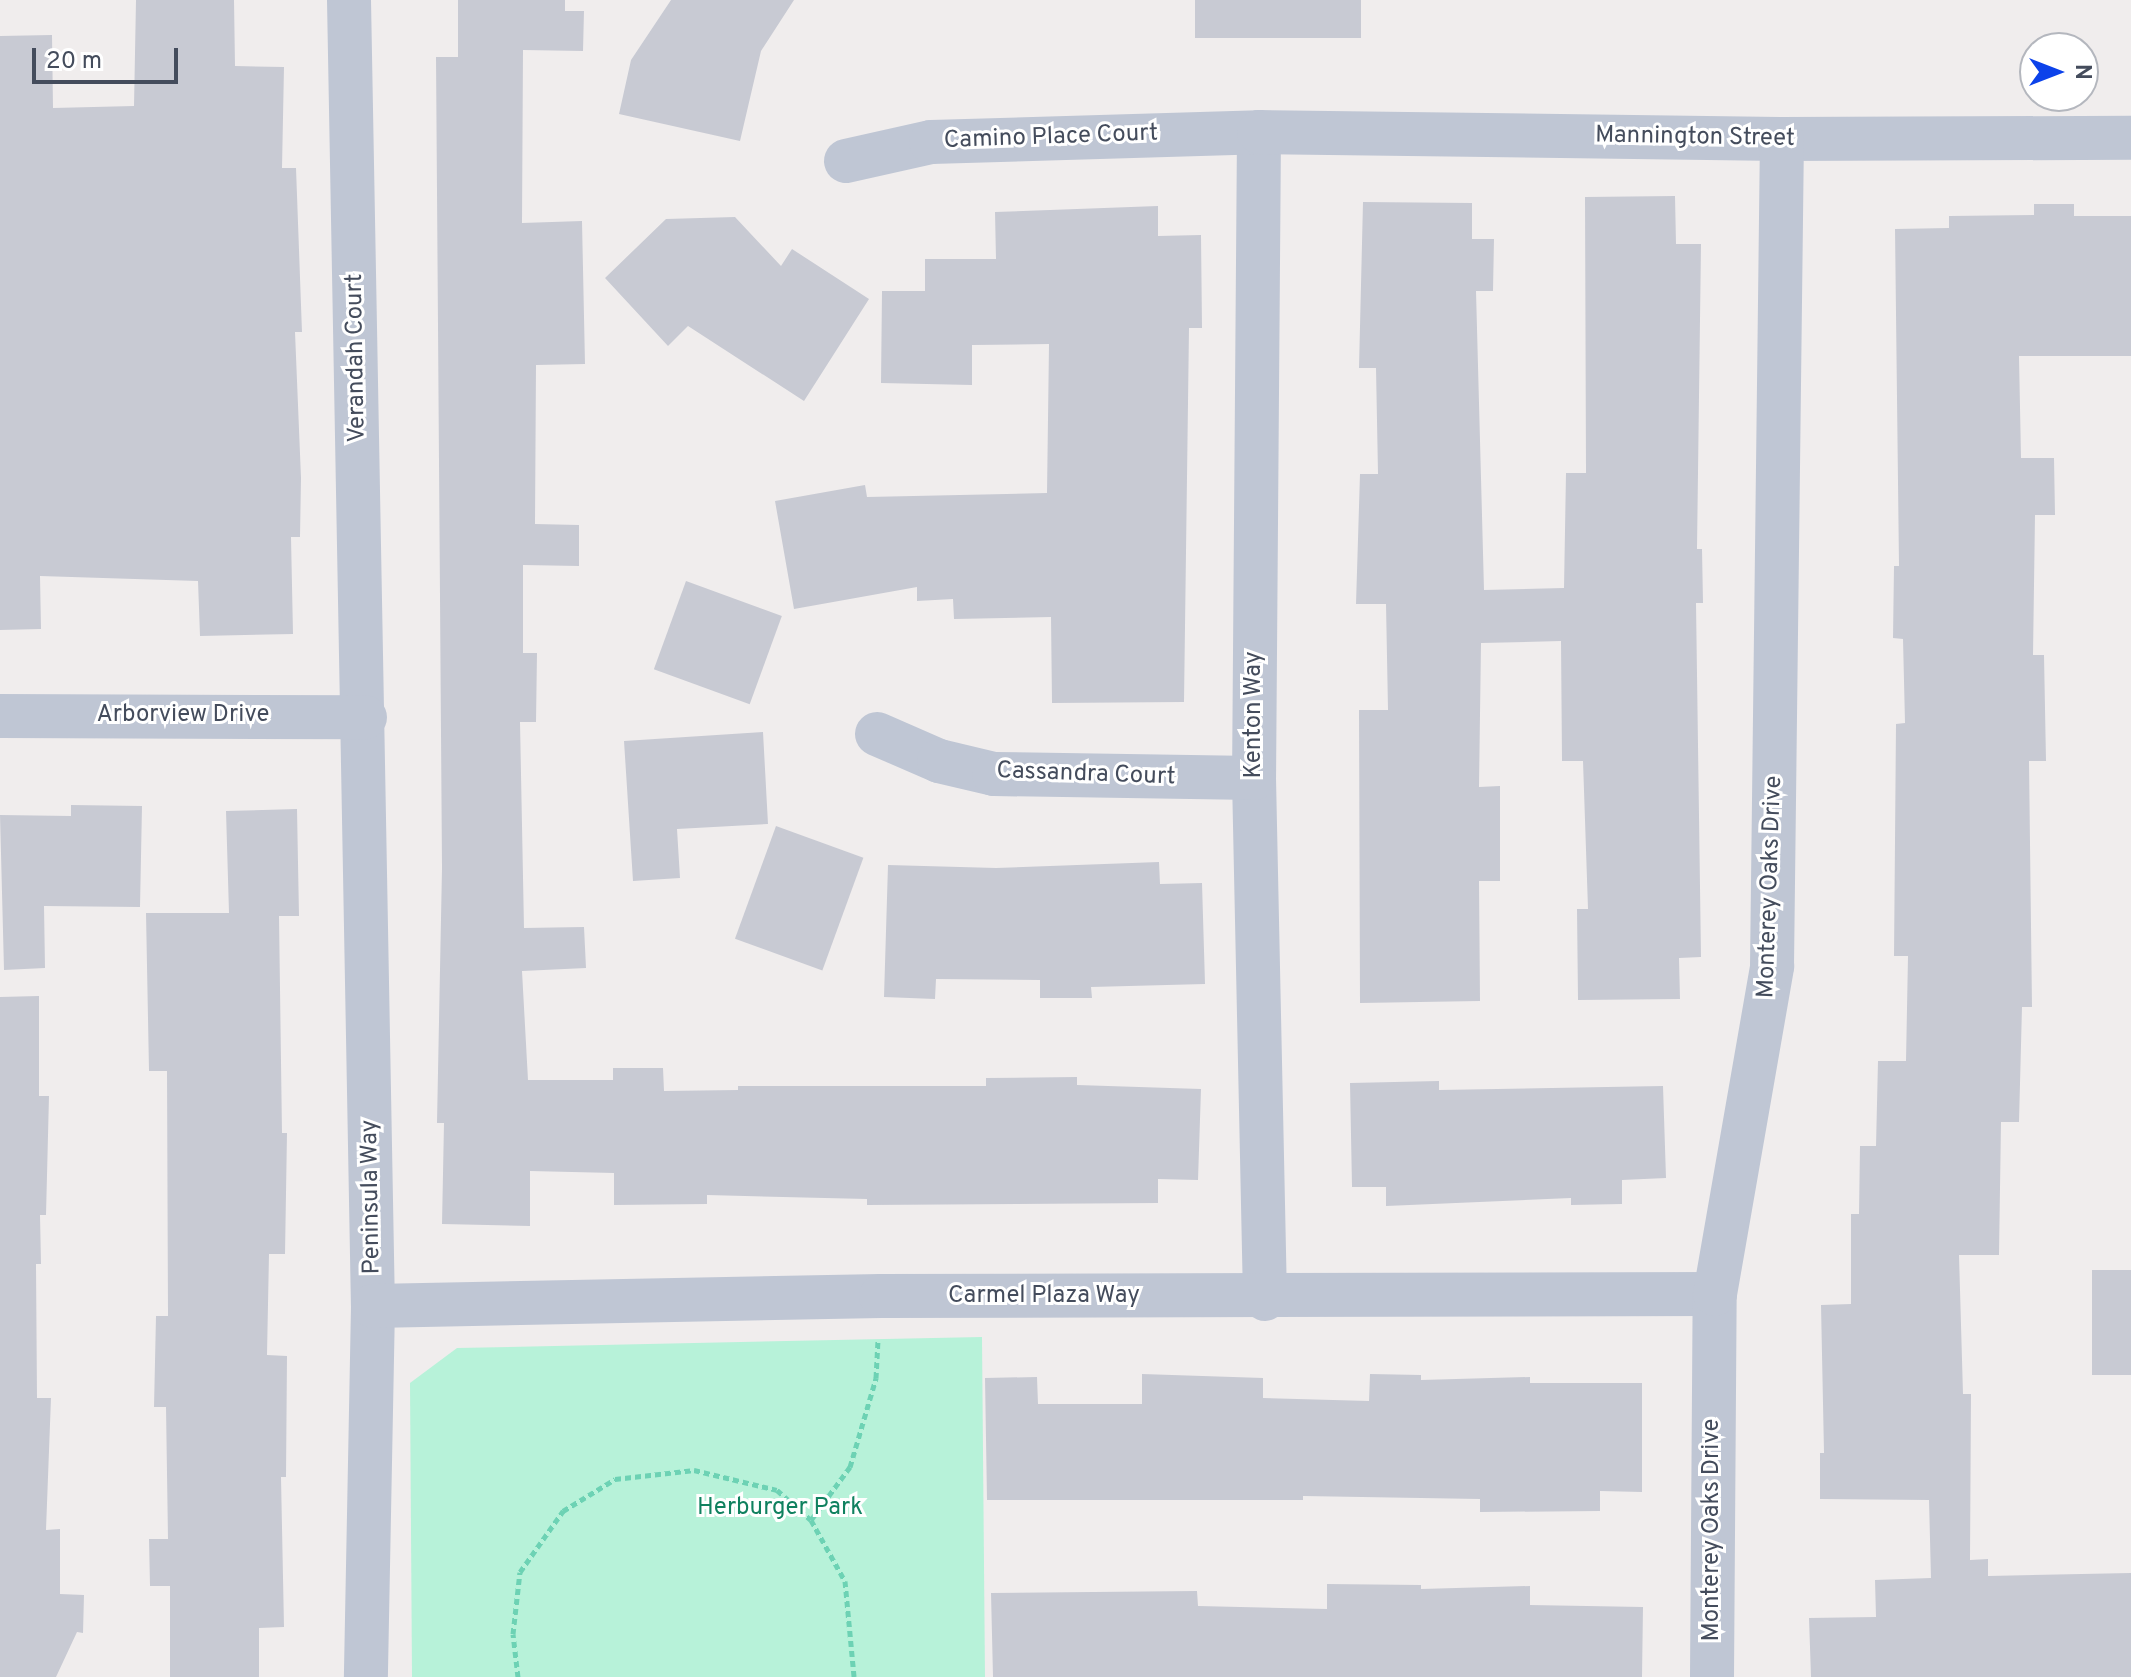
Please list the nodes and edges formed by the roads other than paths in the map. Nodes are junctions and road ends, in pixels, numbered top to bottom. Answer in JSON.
{"nodes":[{"id":1,"x":349,"y":0,"type":"edge"},
{"id":2,"x":1259,"y":132,"type":"junction"},
{"id":3,"x":2131,"y":138,"type":"edge"},
{"id":4,"x":1782,"y":139,"type":"junction"},
{"id":5,"x":846,"y":161,"type":"dead end"},
{"id":6,"x":0,"y":716,"type":"edge"},
{"id":7,"x":365,"y":717,"type":"junction"},
{"id":8,"x":877,"y":734,"type":"dead end"},
{"id":9,"x":1254,"y":778,"type":"junction"},
{"id":10,"x":1715,"y":1294,"type":"junction"},
{"id":11,"x":1265,"y":1299,"type":"junction"},
{"id":12,"x":373,"y":1306,"type":"junction"},
{"id":13,"x":366,"y":1677,"type":"edge"},
{"id":14,"x":1712,"y":1677,"type":"edge"}],
"edges":[{"from":1,"to":7,"type":"street","name":"Verandah Court"},
{"from":2,"to":4,"type":"street","name":"Mannington Street"},
{"from":2,"to":5,"type":"street","name":"Camino Place Court"},
{"from":2,"to":9,"type":"street","name":"Kenton Way"},
{"from":3,"to":4,"type":"street","name":"Mannington Street"},
{"from":4,"to":10,"type":"street","name":"Monterey Oaks Drive"},
{"from":6,"to":7,"type":"street","name":"Arborview Drive"},
{"from":7,"to":12,"type":"street","name":"Peninsula Way"},
{"from":8,"to":9,"type":"street","name":"Cassandra Court"},
{"from":9,"to":11,"type":"street","name":"Kenton Way"},
{"from":10,"to":11,"type":"street","name":"Carmel Plaza Way"},
{"from":10,"to":14,"type":"street","name":"Monterey Oaks Drive"},
{"from":11,"to":12,"type":"street","name":"Carmel Plaza Way"},
{"from":12,"to":13,"type":"street","name":"Peninsula Way"}]}
